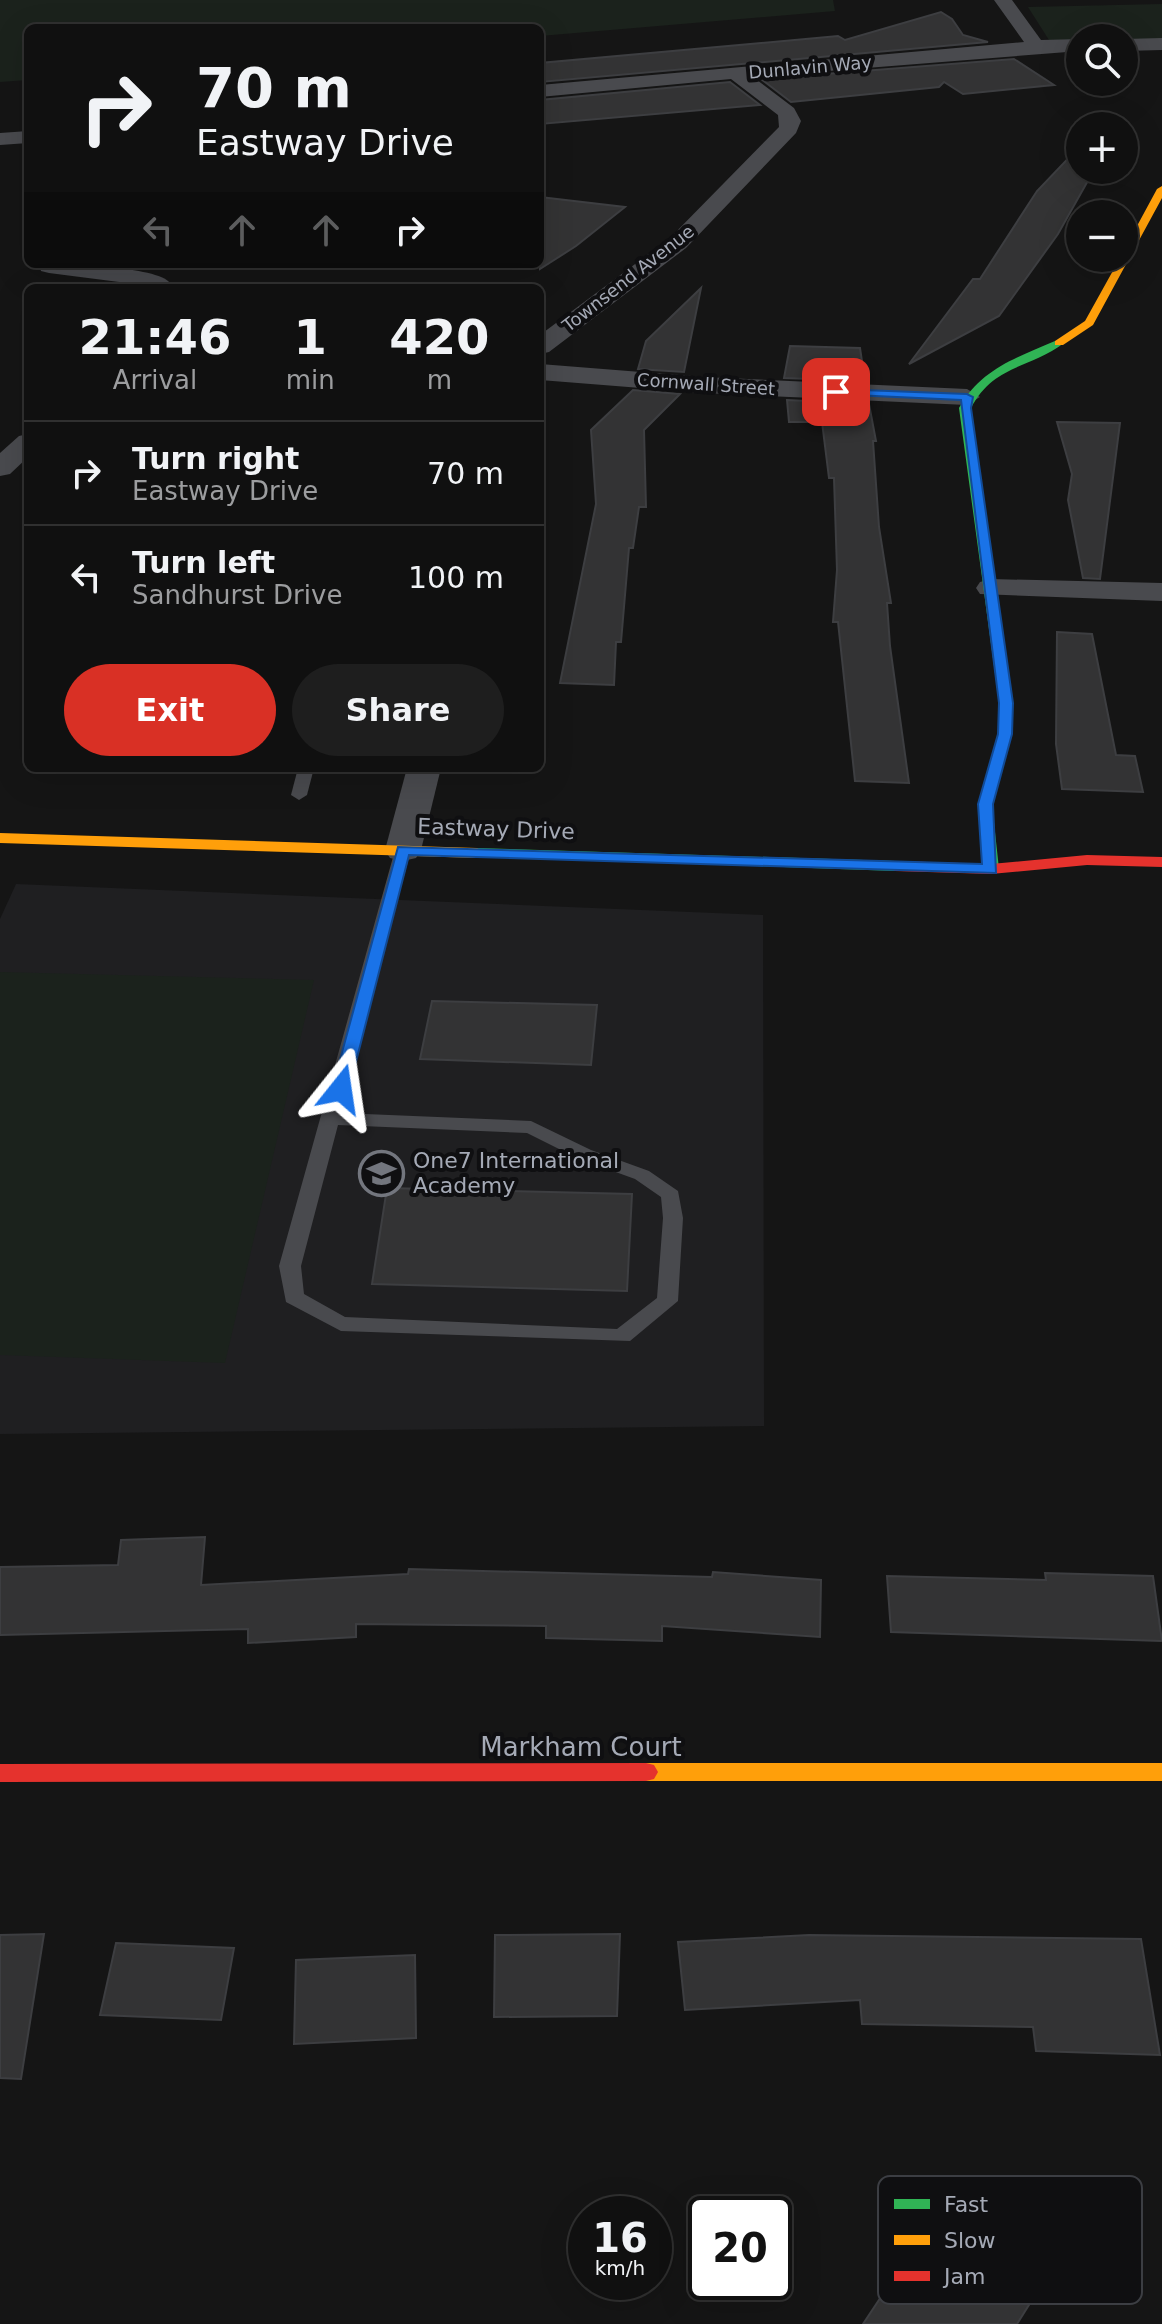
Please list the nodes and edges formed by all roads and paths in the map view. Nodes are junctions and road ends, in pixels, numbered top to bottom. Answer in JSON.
{"nodes":[{"id":1,"x":1003,"y":0,"type":"edge"},
{"id":2,"x":1162,"y":44,"type":"edge"},
{"id":3,"x":1066,"y":45,"type":"edge"},
{"id":4,"x":1138,"y":45,"type":"edge"},
{"id":5,"x":1036,"y":46,"type":"junction"},
{"id":6,"x":735,"y":73,"type":"junction"},
{"id":7,"x":544,"y":91,"type":"edge"},
{"id":8,"x":24,"y":137,"type":"edge"},
{"id":9,"x":0,"y":139,"type":"edge"},
{"id":10,"x":1162,"y":189,"type":"edge"},
{"id":11,"x":64,"y":268,"type":"edge"},
{"id":12,"x":163,"y":281,"type":"edge"},
{"id":13,"x":544,"y":344,"type":"edge"},
{"id":14,"x":544,"y":372,"type":"edge"},
{"id":15,"x":967,"y":397,"type":"junction"},
{"id":16,"x":24,"y":446,"type":"edge"},
{"id":17,"x":0,"y":468,"type":"edge"},
{"id":18,"x":991,"y":588,"type":"junction"},
{"id":19,"x":1162,"y":592,"type":"edge"},
{"id":20,"x":305,"y":772,"type":"edge"},
{"id":21,"x":423,"y":772,"type":"edge"},
{"id":22,"x":299,"y":795,"type":"dead end"},
{"id":23,"x":0,"y":838,"type":"edge"},
{"id":24,"x":403,"y":850,"type":"junction"},
{"id":25,"x":1162,"y":862,"type":"edge"},
{"id":26,"x":991,"y":869,"type":"junction"},
{"id":27,"x":1065,"y":883,"type":"dead end"},
{"id":28,"x":333,"y":1119,"type":"junction"},
{"id":29,"x":1162,"y":1772,"type":"edge"},
{"id":30,"x":0,"y":1773,"type":"edge"}],
"edges":[{"from":1,"to":5,"type":"street"},
{"from":2,"to":4,"type":"street"},
{"from":3,"to":5,"type":"street","name":"Dunlavin Way"},
{"from":5,"to":6,"type":"street","name":"Dunlavin Way"},
{"from":6,"to":7,"type":"street","name":"Dunlavin Way"},
{"from":6,"to":13,"type":"street","name":"Townsend Avenue"},
{"from":8,"to":9,"type":"street"},
{"from":10,"to":15,"type":"street"},
{"from":11,"to":12,"type":"street"},
{"from":14,"to":15,"type":"street","name":"Cornwall Street"},
{"from":15,"to":18,"type":"street"},
{"from":16,"to":17,"type":"street"},
{"from":18,"to":19,"type":"street"},
{"from":18,"to":26,"type":"street"},
{"from":20,"to":22,"type":"lane"},
{"from":21,"to":24,"type":"street"},
{"from":23,"to":24,"type":"street","name":"Eastway Drive"},
{"from":24,"to":26,"type":"street","name":"Eastway Drive"},
{"from":24,"to":28,"type":"lane"},
{"from":25,"to":26,"type":"street","name":"Eastway Drive"},
{"from":26,"to":27,"type":"street","name":"Eastway Drive"},
{"from":28,"to":28,"type":"lane"},
{"from":29,"to":30,"type":"street","name":"Markham Court"}]}
